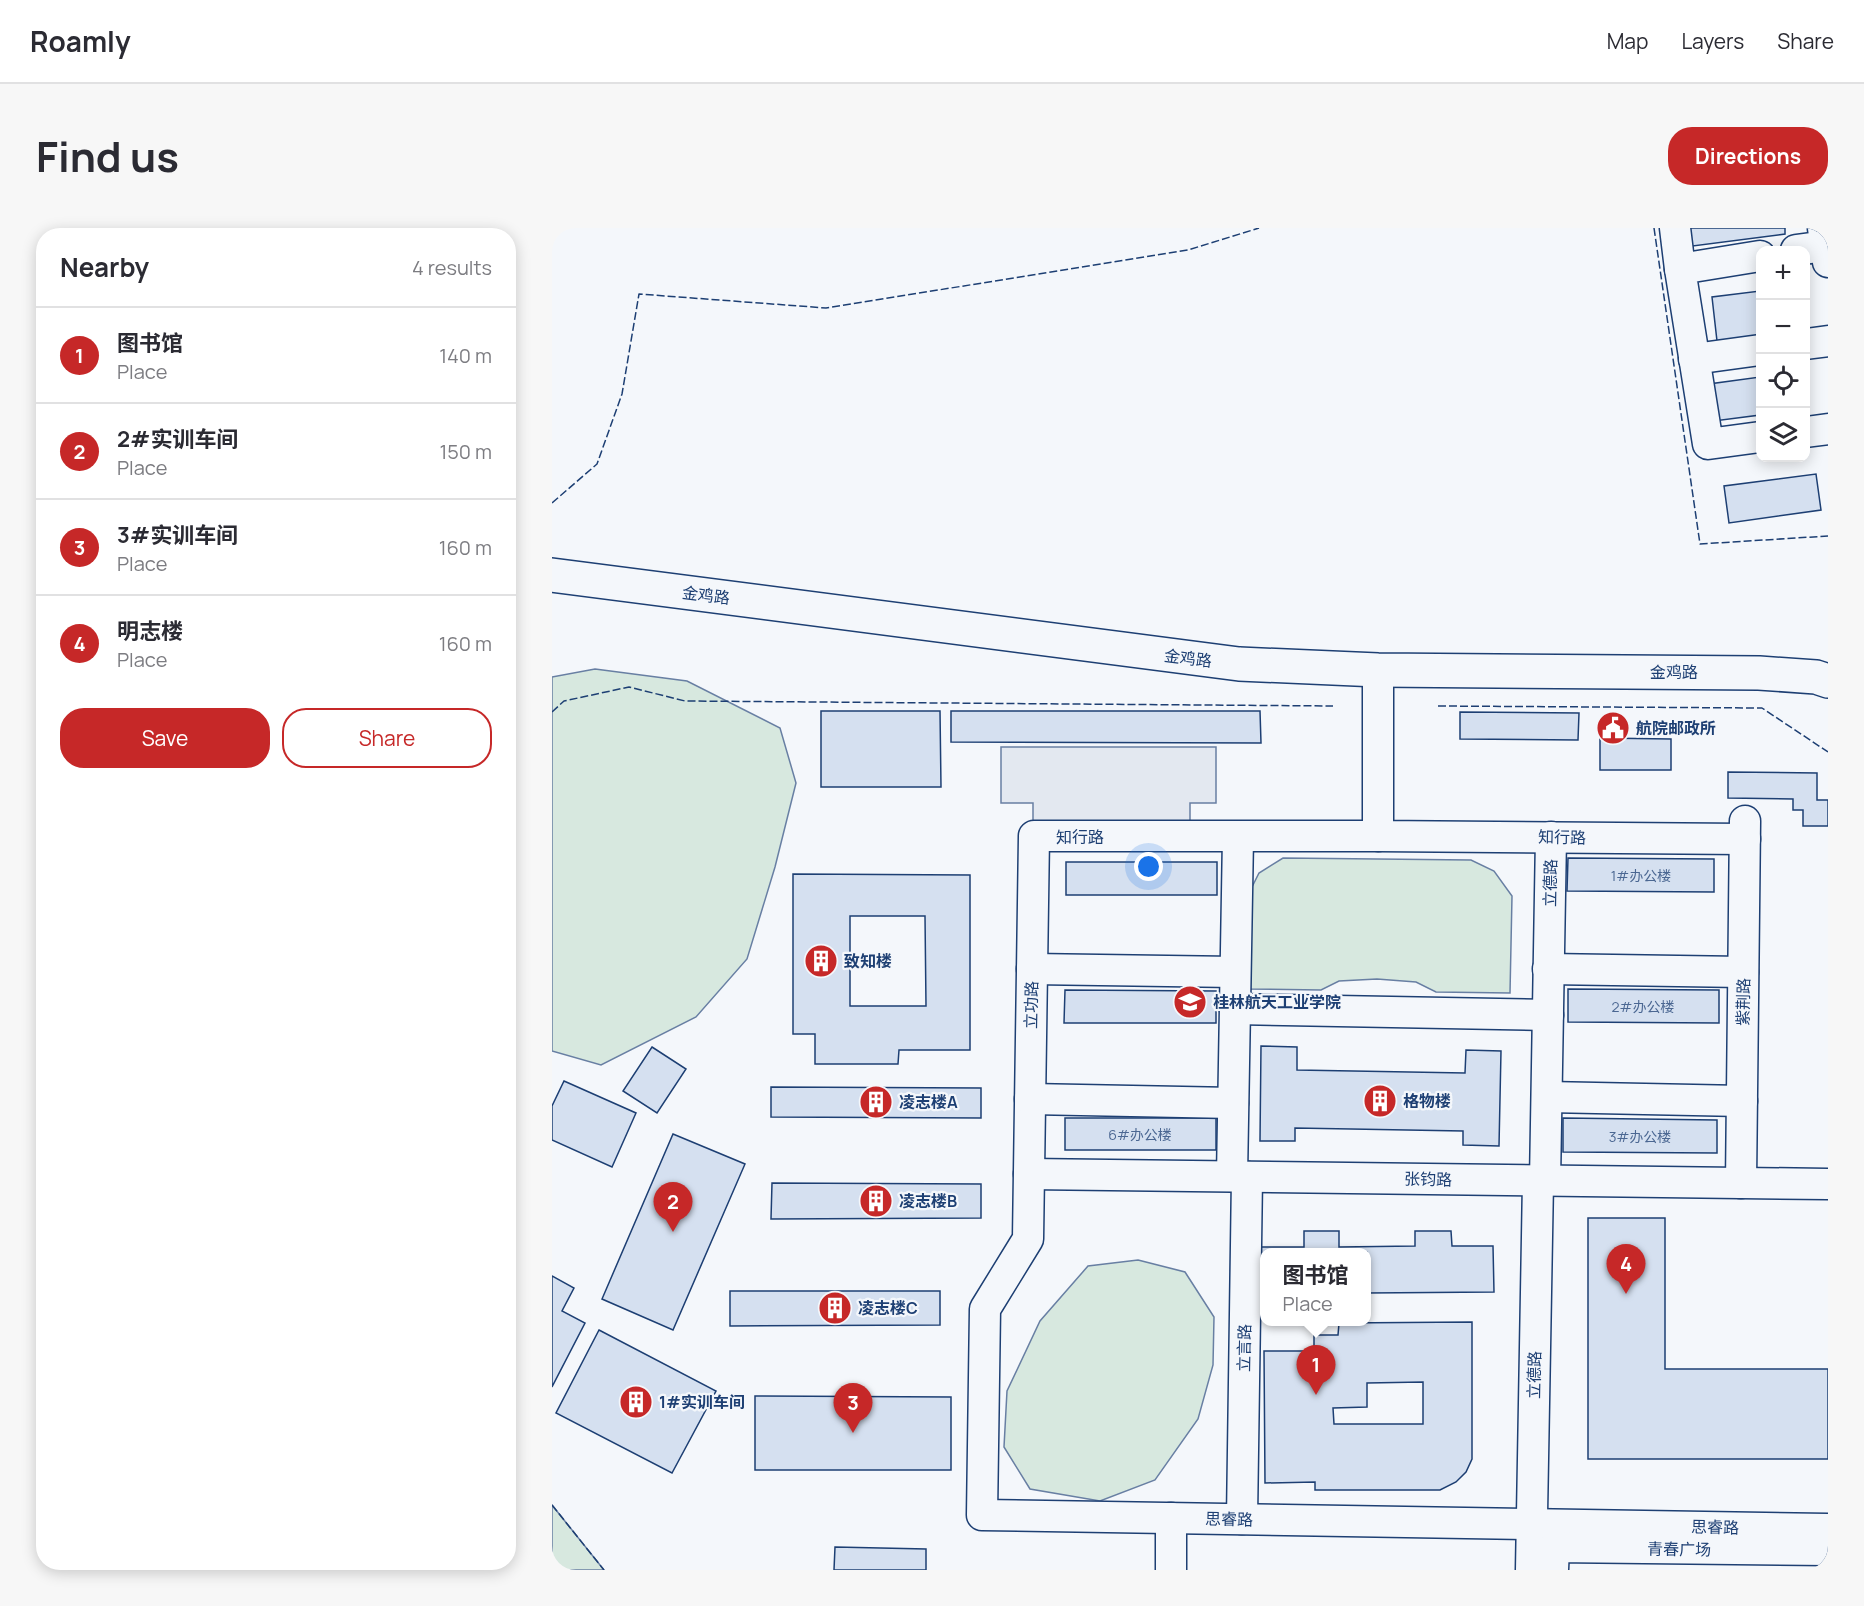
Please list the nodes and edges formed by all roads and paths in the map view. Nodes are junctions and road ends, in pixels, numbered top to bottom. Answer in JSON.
{"nodes":[{"id":1,"x":1675,"y":228,"type":"edge"},
{"id":2,"x":1826,"y":245,"type":"edge"},
{"id":3,"x":1810,"y":248,"type":"edge"},
{"id":4,"x":1756,"y":257,"type":"edge"},
{"id":5,"x":1680,"y":269,"type":"junction"},
{"id":6,"x":1828,"y":341,"type":"edge"},
{"id":7,"x":1810,"y":343,"type":"edge"},
{"id":8,"x":1756,"y":351,"type":"edge"},
{"id":9,"x":1694,"y":359,"type":"junction"},
{"id":10,"x":1828,"y":429,"type":"edge"},
{"id":11,"x":1810,"y":431,"type":"edge"},
{"id":12,"x":1756,"y":438,"type":"edge"},
{"id":13,"x":552,"y":575,"type":"edge"},
{"id":14,"x":1378,"y":670,"type":"junction"},
{"id":15,"x":1828,"y":681,"type":"edge"},
{"id":16,"x":1745,"y":830,"type":"joint"},
{"id":17,"x":1034,"y":836,"type":"joint"},
{"id":18,"x":1378,"y":836,"type":"junction"},
{"id":19,"x":1238,"y":837,"type":"junction"},
{"id":20,"x":1551,"y":837,"type":"junction"},
{"id":21,"x":1032,"y":969,"type":"junction"},
{"id":22,"x":1548,"y":969,"type":"junction"},
{"id":23,"x":1235,"y":972,"type":"junction"},
{"id":24,"x":1743,"y":972,"type":"junction"},
{"id":25,"x":1235,"y":1009,"type":"junction"},
{"id":26,"x":1548,"y":1015,"type":"junction"},
{"id":27,"x":1547,"y":1098,"type":"junction"},
{"id":28,"x":1030,"y":1100,"type":"junction"},
{"id":29,"x":1742,"y":1101,"type":"junction"},
{"id":30,"x":1233,"y":1103,"type":"junction"},
{"id":31,"x":1029,"y":1174,"type":"junction"},
{"id":32,"x":1239,"y":1177,"type":"junction"},
{"id":33,"x":1541,"y":1181,"type":"junction"},
{"id":34,"x":1741,"y":1183,"type":"junction"},
{"id":35,"x":1828,"y":1184,"type":"edge"},
{"id":36,"x":1171,"y":1518,"type":"junction"},
{"id":37,"x":1242,"y":1519,"type":"junction"},
{"id":38,"x":1532,"y":1524,"type":"junction"},
{"id":39,"x":1828,"y":1529,"type":"edge"},
{"id":40,"x":1828,"y":1550,"type":"edge"},
{"id":41,"x":1170,"y":1570,"type":"edge"},
{"id":42,"x":1531,"y":1570,"type":"edge"},
{"id":43,"x":1553,"y":1570,"type":"edge"}],
"edges":[{"from":1,"to":5,"type":"street"},
{"from":2,"to":3,"type":"street"},
{"from":4,"to":5,"type":"street"},
{"from":5,"to":9,"type":"street"},
{"from":6,"to":7,"type":"street"},
{"from":8,"to":9,"type":"street"},
{"from":9,"to":12,"type":"street"},
{"from":10,"to":11,"type":"street"},
{"from":13,"to":14,"type":"main road","name":"金鸡路"},
{"from":14,"to":15,"type":"main road","name":"金鸡路"},
{"from":14,"to":18,"type":"street"},
{"from":16,"to":20,"type":"street","name":"知行路"},
{"from":16,"to":24,"type":"street","name":"紫荆路"},
{"from":17,"to":19,"type":"street","name":"知行路"},
{"from":17,"to":21,"type":"street","name":"立功路"},
{"from":18,"to":19,"type":"street","name":"知行路"},
{"from":18,"to":20,"type":"street","name":"知行路"},
{"from":19,"to":23,"type":"street","name":"立言路"},
{"from":20,"to":22,"type":"street","name":"立德路"},
{"from":21,"to":23,"type":"street"},
{"from":21,"to":28,"type":"street","name":"立功路"},
{"from":22,"to":24,"type":"street"},
{"from":22,"to":26,"type":"street","name":"立德路"},
{"from":23,"to":25,"type":"street","name":"立言路"},
{"from":24,"to":29,"type":"street","name":"紫荆路"},
{"from":25,"to":26,"type":"street"},
{"from":25,"to":30,"type":"street","name":"立言路"},
{"from":26,"to":27,"type":"street","name":"立德路"},
{"from":27,"to":29,"type":"street"},
{"from":27,"to":33,"type":"street","name":"立德路"},
{"from":28,"to":30,"type":"street"},
{"from":28,"to":31,"type":"street","name":"立功路"},
{"from":29,"to":34,"type":"street","name":"紫荆路"},
{"from":30,"to":32,"type":"street","name":"立言路"},
{"from":31,"to":32,"type":"street","name":"张钧路"},
{"from":31,"to":36,"type":"street","name":"思睿路"},
{"from":32,"to":33,"type":"street","name":"张钧路"},
{"from":32,"to":37,"type":"street","name":"立言路"},
{"from":33,"to":34,"type":"street","name":"张钧路"},
{"from":33,"to":38,"type":"street","name":"立德路"},
{"from":34,"to":35,"type":"street","name":"张钧路"},
{"from":36,"to":37,"type":"street","name":"思睿路"},
{"from":36,"to":41,"type":"street"},
{"from":37,"to":38,"type":"street","name":"思睿路"},
{"from":38,"to":39,"type":"street","name":"思睿路"},
{"from":38,"to":42,"type":"street","name":"立德路"},
{"from":40,"to":43,"type":"street","name":"青春广场"}]}
